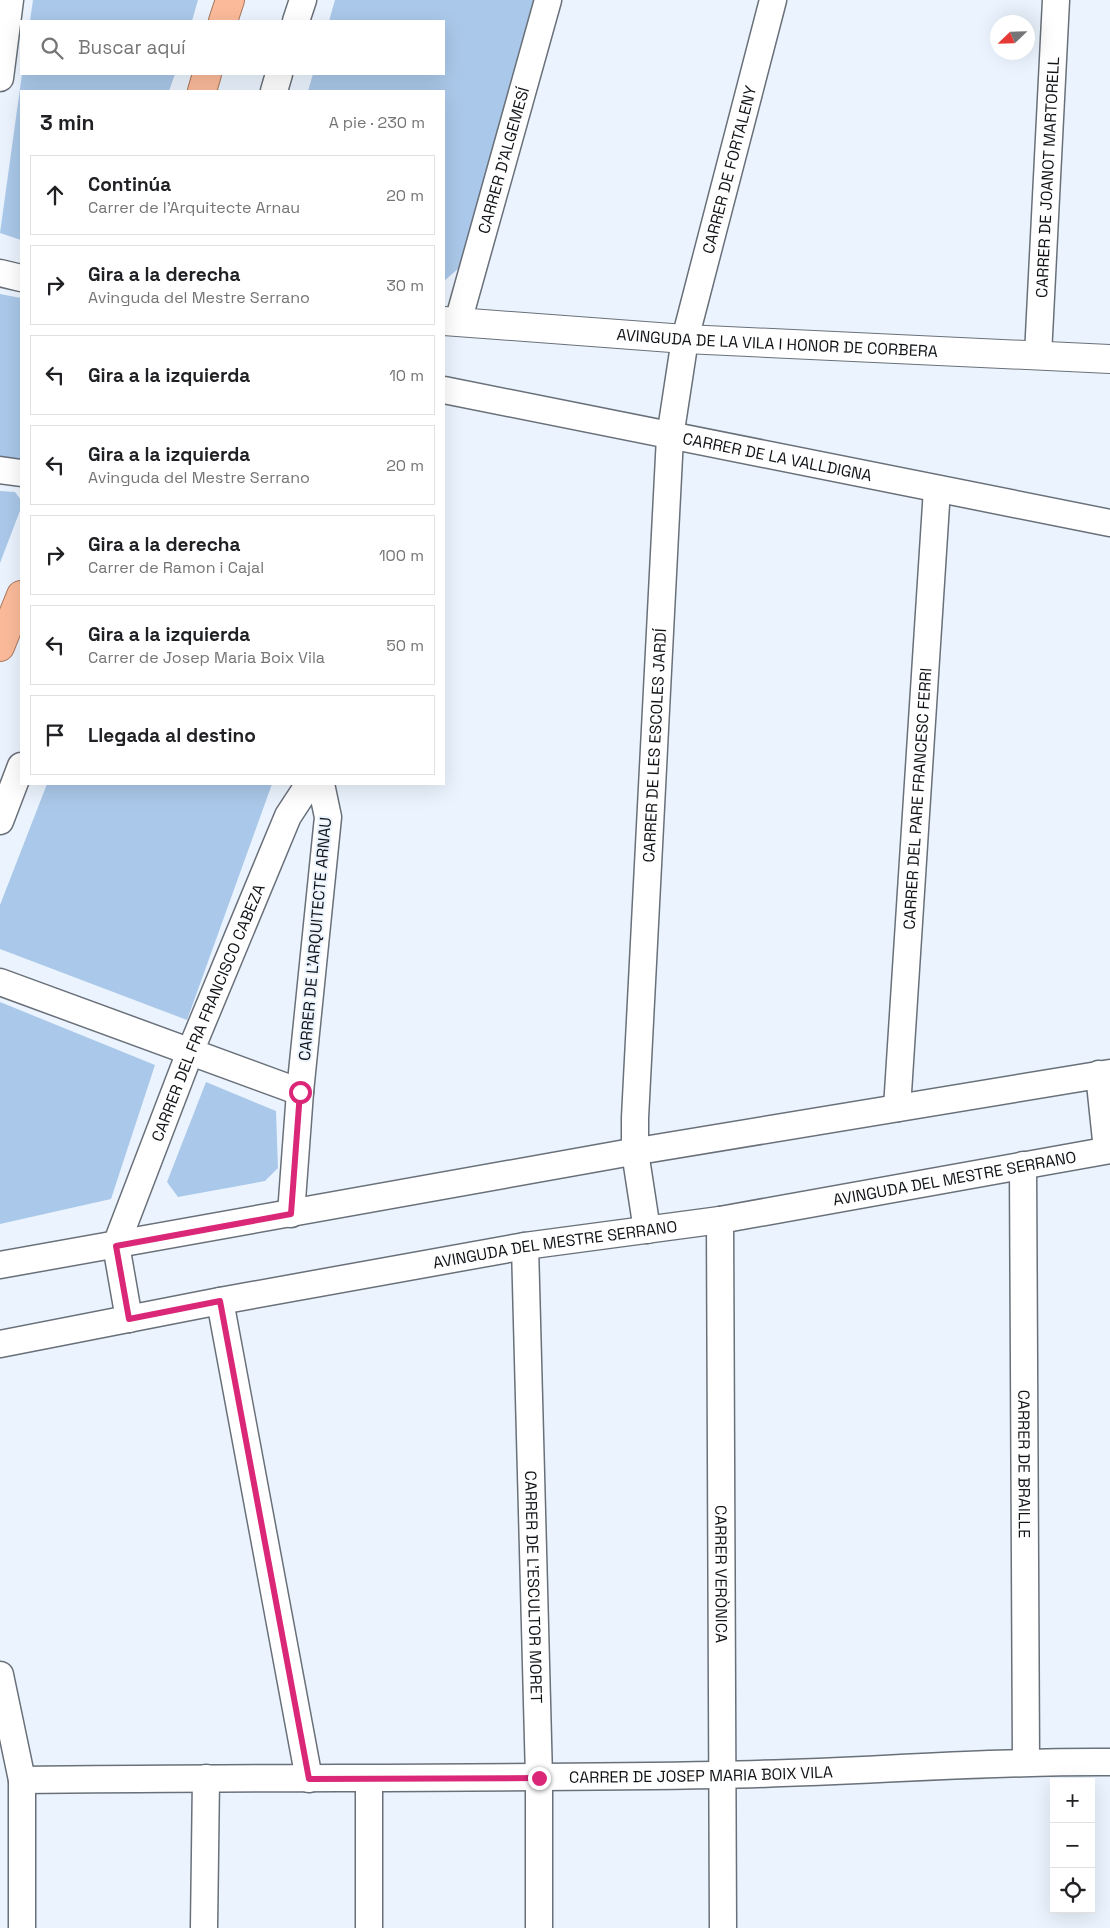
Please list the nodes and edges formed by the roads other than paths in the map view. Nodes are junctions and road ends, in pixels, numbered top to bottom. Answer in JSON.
{"nodes":[{"id":1,"x":10,"y":0,"type":"edge"},
{"id":2,"x":230,"y":0,"type":"edge"},
{"id":3,"x":302,"y":0,"type":"edge"},
{"id":4,"x":548,"y":0,"type":"edge"},
{"id":5,"x":773,"y":0,"type":"edge"},
{"id":6,"x":1056,"y":0,"type":"edge"},
{"id":7,"x":223,"y":20,"type":"edge"},
{"id":8,"x":296,"y":20,"type":"edge"},
{"id":9,"x":207,"y":75,"type":"edge"},
{"id":10,"x":279,"y":75,"type":"edge"},
{"id":11,"x":0,"y":78,"type":"edge"},
{"id":12,"x":202,"y":90,"type":"edge"},
{"id":13,"x":274,"y":90,"type":"edge"},
{"id":14,"x":0,"y":273,"type":"edge"},
{"id":15,"x":20,"y":278,"type":"edge"},
{"id":16,"x":451,"y":322,"type":"edge"},
{"id":17,"x":685,"y":339,"type":"junction"},
{"id":18,"x":1038,"y":355,"type":"junction"},
{"id":19,"x":1110,"y":359,"type":"edge"},
{"id":20,"x":445,"y":392,"type":"edge"},
{"id":21,"x":670,"y":437,"type":"junction"},
{"id":22,"x":0,"y":470,"type":"edge"},
{"id":23,"x":20,"y":473,"type":"edge"},
{"id":24,"x":937,"y":489,"type":"junction"},
{"id":25,"x":1110,"y":523,"type":"edge"},
{"id":26,"x":20,"y":597,"type":"edge"},
{"id":27,"x":0,"y":647,"type":"edge"},
{"id":28,"x":20,"y":769,"type":"edge"},
{"id":29,"x":308,"y":785,"type":"edge"},
{"id":30,"x":321,"y":785,"type":"edge"},
{"id":31,"x":0,"y":821,"type":"edge"},
{"id":32,"x":0,"y":982,"type":"edge"},
{"id":33,"x":190,"y":1052,"type":"junction"},
{"id":34,"x":1105,"y":1073,"type":"edge"},
{"id":35,"x":300,"y":1092,"type":"junction"},
{"id":36,"x":897,"y":1108,"type":"junction"},
{"id":37,"x":1109,"y":1150,"type":"edge"},
{"id":38,"x":635,"y":1152,"type":"junction"},
{"id":39,"x":1023,"y":1165,"type":"junction"},
{"id":40,"x":291,"y":1214,"type":"junction"},
{"id":41,"x":720,"y":1220,"type":"junction"},
{"id":42,"x":647,"y":1230,"type":"junction"},
{"id":43,"x":116,"y":1246,"type":"junction"},
{"id":44,"x":524,"y":1246,"type":"junction"},
{"id":45,"x":0,"y":1265,"type":"edge"},
{"id":46,"x":220,"y":1301,"type":"junction"},
{"id":47,"x":129,"y":1319,"type":"junction"},
{"id":48,"x":0,"y":1344,"type":"edge"},
{"id":49,"x":0,"y":1675,"type":"edge"},
{"id":50,"x":1026,"y":1761,"type":"junction"},
{"id":51,"x":1110,"y":1762,"type":"edge"},
{"id":52,"x":721,"y":1775,"type":"junction"},
{"id":53,"x":206,"y":1778,"type":"junction"},
{"id":54,"x":539,"y":1778,"type":"junction"},
{"id":55,"x":309,"y":1779,"type":"junction"},
{"id":56,"x":22,"y":1780,"type":"junction"},
{"id":57,"x":369,"y":1780,"type":"junction"},
{"id":58,"x":22,"y":1928,"type":"edge"},
{"id":59,"x":204,"y":1928,"type":"edge"},
{"id":60,"x":369,"y":1928,"type":"edge"},
{"id":61,"x":539,"y":1928,"type":"edge"},
{"id":62,"x":723,"y":1928,"type":"edge"}],
"edges":[{"from":1,"to":11,"type":"street"},
{"from":2,"to":7,"type":"highway"},
{"from":3,"to":8,"type":"street"},
{"from":4,"to":16,"type":"street","name":"CARRER D'ALGEMESÍ"},
{"from":5,"to":17,"type":"street","name":"CARRER DE FORTALENY"},
{"from":6,"to":18,"type":"street","name":"CARRER DE JOANOT MARTORELL"},
{"from":9,"to":12,"type":"highway"},
{"from":10,"to":13,"type":"street"},
{"from":14,"to":15,"type":"street"},
{"from":16,"to":17,"type":"street","name":"AVINGUDA DE LA VILA I HONOR DE CORBERA"},
{"from":17,"to":18,"type":"street","name":"AVINGUDA DE LA VILA I HONOR DE CORBERA"},
{"from":17,"to":21,"type":"street","name":"CARRER DE LES ESCOLES JARDÍ"},
{"from":18,"to":19,"type":"street","name":"AVINGUDA DE LA VILA I HONOR DE CORBERA"},
{"from":20,"to":21,"type":"street","name":"CARRER DE LA VALLDIGNA"},
{"from":21,"to":24,"type":"street","name":"CARRER DE LA VALLDIGNA"},
{"from":21,"to":38,"type":"street","name":"CARRER DE LES ESCOLES JARDÍ"},
{"from":22,"to":23,"type":"street"},
{"from":24,"to":25,"type":"street","name":"CARRER DE LA VALLDIGNA"},
{"from":24,"to":36,"type":"street","name":"CARRER DEL PARE FRANCESC FERRI"},
{"from":26,"to":27,"type":"highway"},
{"from":28,"to":31,"type":"street"},
{"from":29,"to":33,"type":"street","name":"CARRER DEL FRA FRANCISCO CABEZA"},
{"from":30,"to":35,"type":"street","name":"CARRER DE L'ARQUITECTE ARNAU"},
{"from":32,"to":33,"type":"street"},
{"from":33,"to":35,"type":"street"},
{"from":33,"to":43,"type":"street","name":"CARRER DEL FRA FRANCISCO CABEZA"},
{"from":34,"to":36,"type":"street"},
{"from":34,"to":37,"type":"street"},
{"from":35,"to":40,"type":"street","name":"CARRER DE L'ARQUITECTE ARNAU"},
{"from":36,"to":38,"type":"street"},
{"from":37,"to":39,"type":"street","name":"AVINGUDA DEL MESTRE SERRANO"},
{"from":38,"to":40,"type":"street"},
{"from":38,"to":42,"type":"street","name":"CARRER DE LES ESCOLES JARDÍ"},
{"from":39,"to":41,"type":"street","name":"AVINGUDA DEL MESTRE SERRANO"},
{"from":39,"to":50,"type":"street","name":"CARRER DE BRAILLE"},
{"from":40,"to":43,"type":"street"},
{"from":41,"to":42,"type":"street","name":"AVINGUDA DEL MESTRE SERRANO"},
{"from":41,"to":52,"type":"street","name":"CARRER VERÒNICA"},
{"from":42,"to":44,"type":"street","name":"AVINGUDA DEL MESTRE SERRANO"},
{"from":43,"to":45,"type":"street"},
{"from":43,"to":47,"type":"street"},
{"from":44,"to":46,"type":"street","name":"AVINGUDA DEL MESTRE SERRANO"},
{"from":44,"to":54,"type":"street","name":"CARRER DE L'ESCULTOR MORET"},
{"from":46,"to":47,"type":"street","name":"AVINGUDA DEL MESTRE SERRANO"},
{"from":46,"to":55,"type":"street"},
{"from":47,"to":48,"type":"street","name":"AVINGUDA DEL MESTRE SERRANO"},
{"from":49,"to":56,"type":"street"},
{"from":50,"to":51,"type":"street","name":"CARRER DE JOSEP MARIA BOIX VILA"},
{"from":50,"to":52,"type":"street","name":"CARRER DE JOSEP MARIA BOIX VILA"},
{"from":52,"to":54,"type":"street","name":"CARRER DE JOSEP MARIA BOIX VILA"},
{"from":52,"to":62,"type":"street","name":"CARRER VERÒNICA"},
{"from":53,"to":55,"type":"street","name":"CARRER DE JOSEP MARIA BOIX VILA"},
{"from":53,"to":56,"type":"street","name":"CARRER DE JOSEP MARIA BOIX VILA"},
{"from":53,"to":59,"type":"street"},
{"from":54,"to":57,"type":"street","name":"CARRER DE JOSEP MARIA BOIX VILA"},
{"from":54,"to":61,"type":"street","name":"CARRER DE L'ESCULTOR MORET"},
{"from":55,"to":57,"type":"street","name":"CARRER DE JOSEP MARIA BOIX VILA"},
{"from":56,"to":58,"type":"street"},
{"from":57,"to":60,"type":"street"}]}
